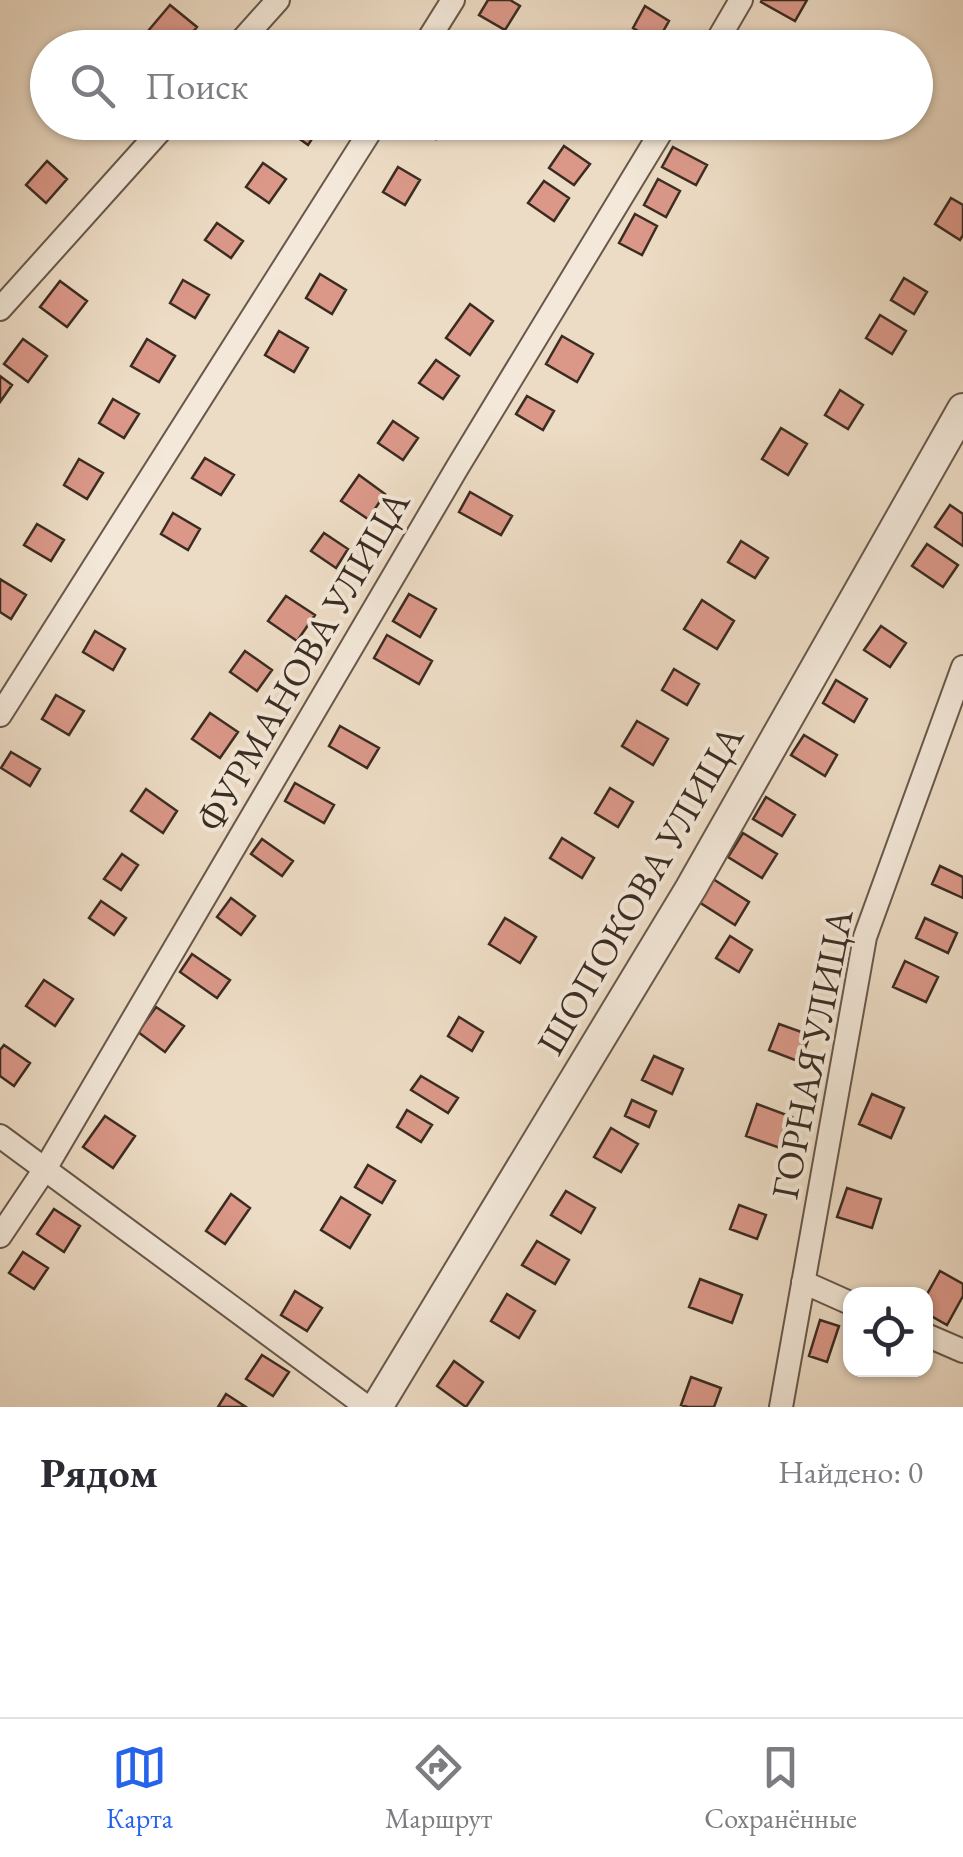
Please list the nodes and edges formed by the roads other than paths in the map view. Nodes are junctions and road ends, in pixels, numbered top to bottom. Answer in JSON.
{"nodes":[{"id":1,"x":278,"y":0,"type":"edge"},
{"id":2,"x":454,"y":0,"type":"edge"},
{"id":3,"x":742,"y":0,"type":"edge"},
{"id":4,"x":251,"y":30,"type":"edge"},
{"id":5,"x":435,"y":30,"type":"edge"},
{"id":6,"x":723,"y":30,"type":"edge"},
{"id":7,"x":152,"y":140,"type":"edge"},
{"id":8,"x":365,"y":140,"type":"edge"},
{"id":9,"x":656,"y":140,"type":"edge"},
{"id":10,"x":0,"y":308,"type":"edge"},
{"id":11,"x":963,"y":409,"type":"edge"},
{"id":12,"x":963,"y":667,"type":"edge"},
{"id":13,"x":0,"y":714,"type":"edge"},
{"id":14,"x":0,"y":1136,"type":"edge"},
{"id":15,"x":44,"y":1168,"type":"junction"},
{"id":16,"x":0,"y":1236,"type":"edge"},
{"id":17,"x":803,"y":1282,"type":"junction"},
{"id":18,"x":843,"y":1300,"type":"edge"},
{"id":19,"x":933,"y":1338,"type":"edge"},
{"id":20,"x":963,"y":1351,"type":"edge"},
{"id":21,"x":367,"y":1407,"type":"edge"},
{"id":22,"x":377,"y":1407,"type":"edge"},
{"id":23,"x":781,"y":1407,"type":"edge"}],
"edges":[{"from":1,"to":4,"type":"street"},
{"from":2,"to":5,"type":"street"},
{"from":3,"to":6,"type":"street"},
{"from":7,"to":10,"type":"street"},
{"from":8,"to":13,"type":"street"},
{"from":9,"to":15,"type":"street","name":"ФУРМАНОВА УЛИЦА"},
{"from":11,"to":22,"type":"street","name":"ШОПОКОВА УЛИЦА"},
{"from":12,"to":17,"type":"street","name":"ГОРНАЯ УЛИЦА"},
{"from":14,"to":15,"type":"street"},
{"from":15,"to":16,"type":"street","name":"ФУРМАНОВА УЛИЦА"},
{"from":15,"to":21,"type":"street"},
{"from":17,"to":18,"type":"street"},
{"from":17,"to":23,"type":"street","name":"ГОРНАЯ УЛИЦА"},
{"from":19,"to":20,"type":"street"}]}
